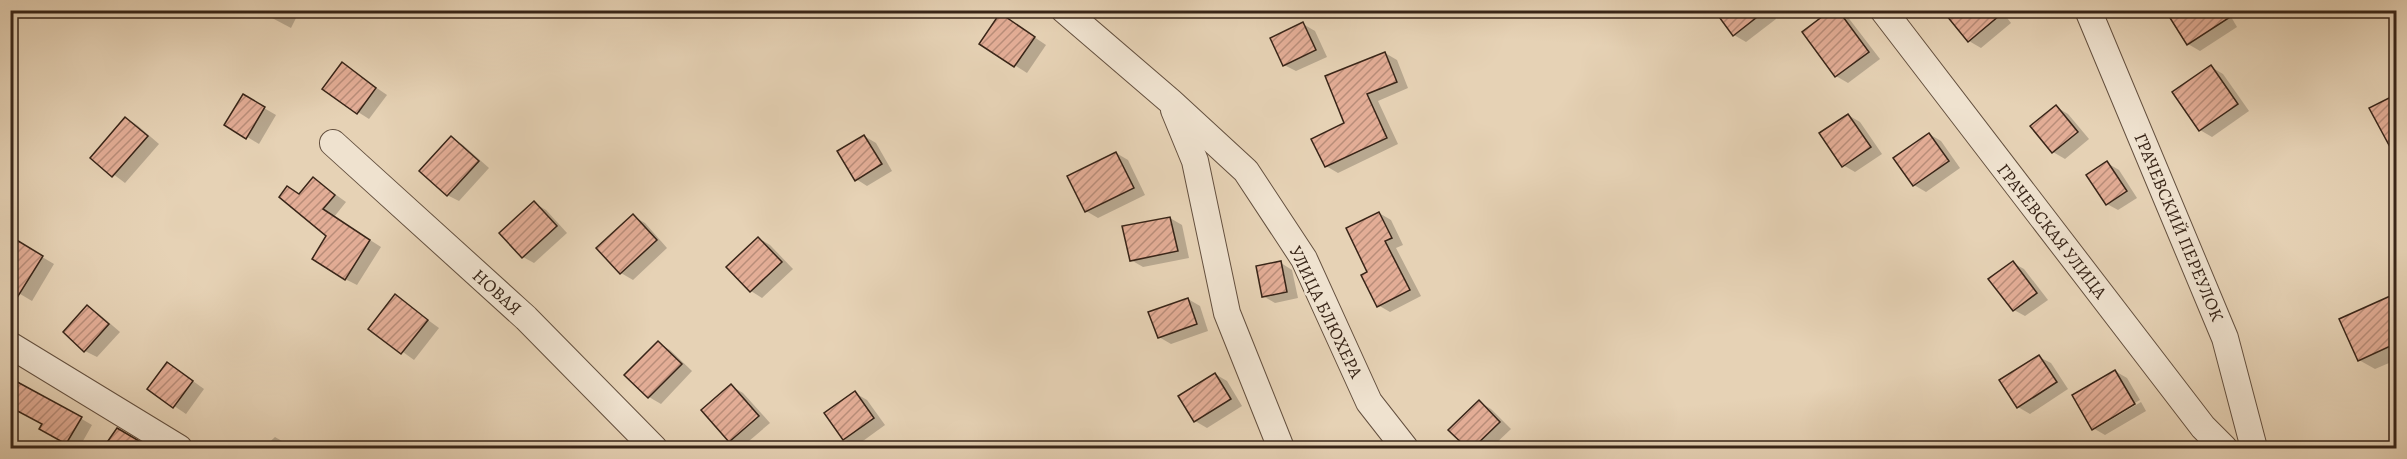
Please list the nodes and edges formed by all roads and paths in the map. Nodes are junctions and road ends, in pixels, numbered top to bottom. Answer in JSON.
{"nodes":[{"id":1,"x":1064,"y":10,"type":"edge"},
{"id":2,"x":1883,"y":10,"type":"edge"},
{"id":3,"x":2088,"y":10,"type":"edge"},
{"id":4,"x":1170,"y":101,"type":"junction"},
{"id":5,"x":333,"y":143,"type":"dead end"},
{"id":6,"x":10,"y":345,"type":"edge"},
{"id":7,"x":179,"y":448,"type":"edge"},
{"id":8,"x":654,"y":448,"type":"edge"},
{"id":9,"x":1281,"y":448,"type":"edge"},
{"id":10,"x":1405,"y":448,"type":"edge"},
{"id":11,"x":2224,"y":448,"type":"edge"},
{"id":12,"x":2254,"y":448,"type":"edge"}],
"edges":[{"from":1,"to":4,"type":"street","name":"УЛИЦА БЛЮХЕРА"},
{"from":2,"to":11,"type":"street","name":"ГРАЧЕВСКАЯ УЛИЦА"},
{"from":3,"to":12,"type":"street","name":"ГРАЧЕВСКИЙ ПЕРЕУЛОК"},
{"from":4,"to":9,"type":"street","name":"УЛИЦА БЛЮХЕРА"},
{"from":4,"to":10,"type":"street","name":"УЛИЦА БЛЮХЕРА"},
{"from":5,"to":8,"type":"street","name":"НОВАЯ"},
{"from":6,"to":7,"type":"street"}]}
